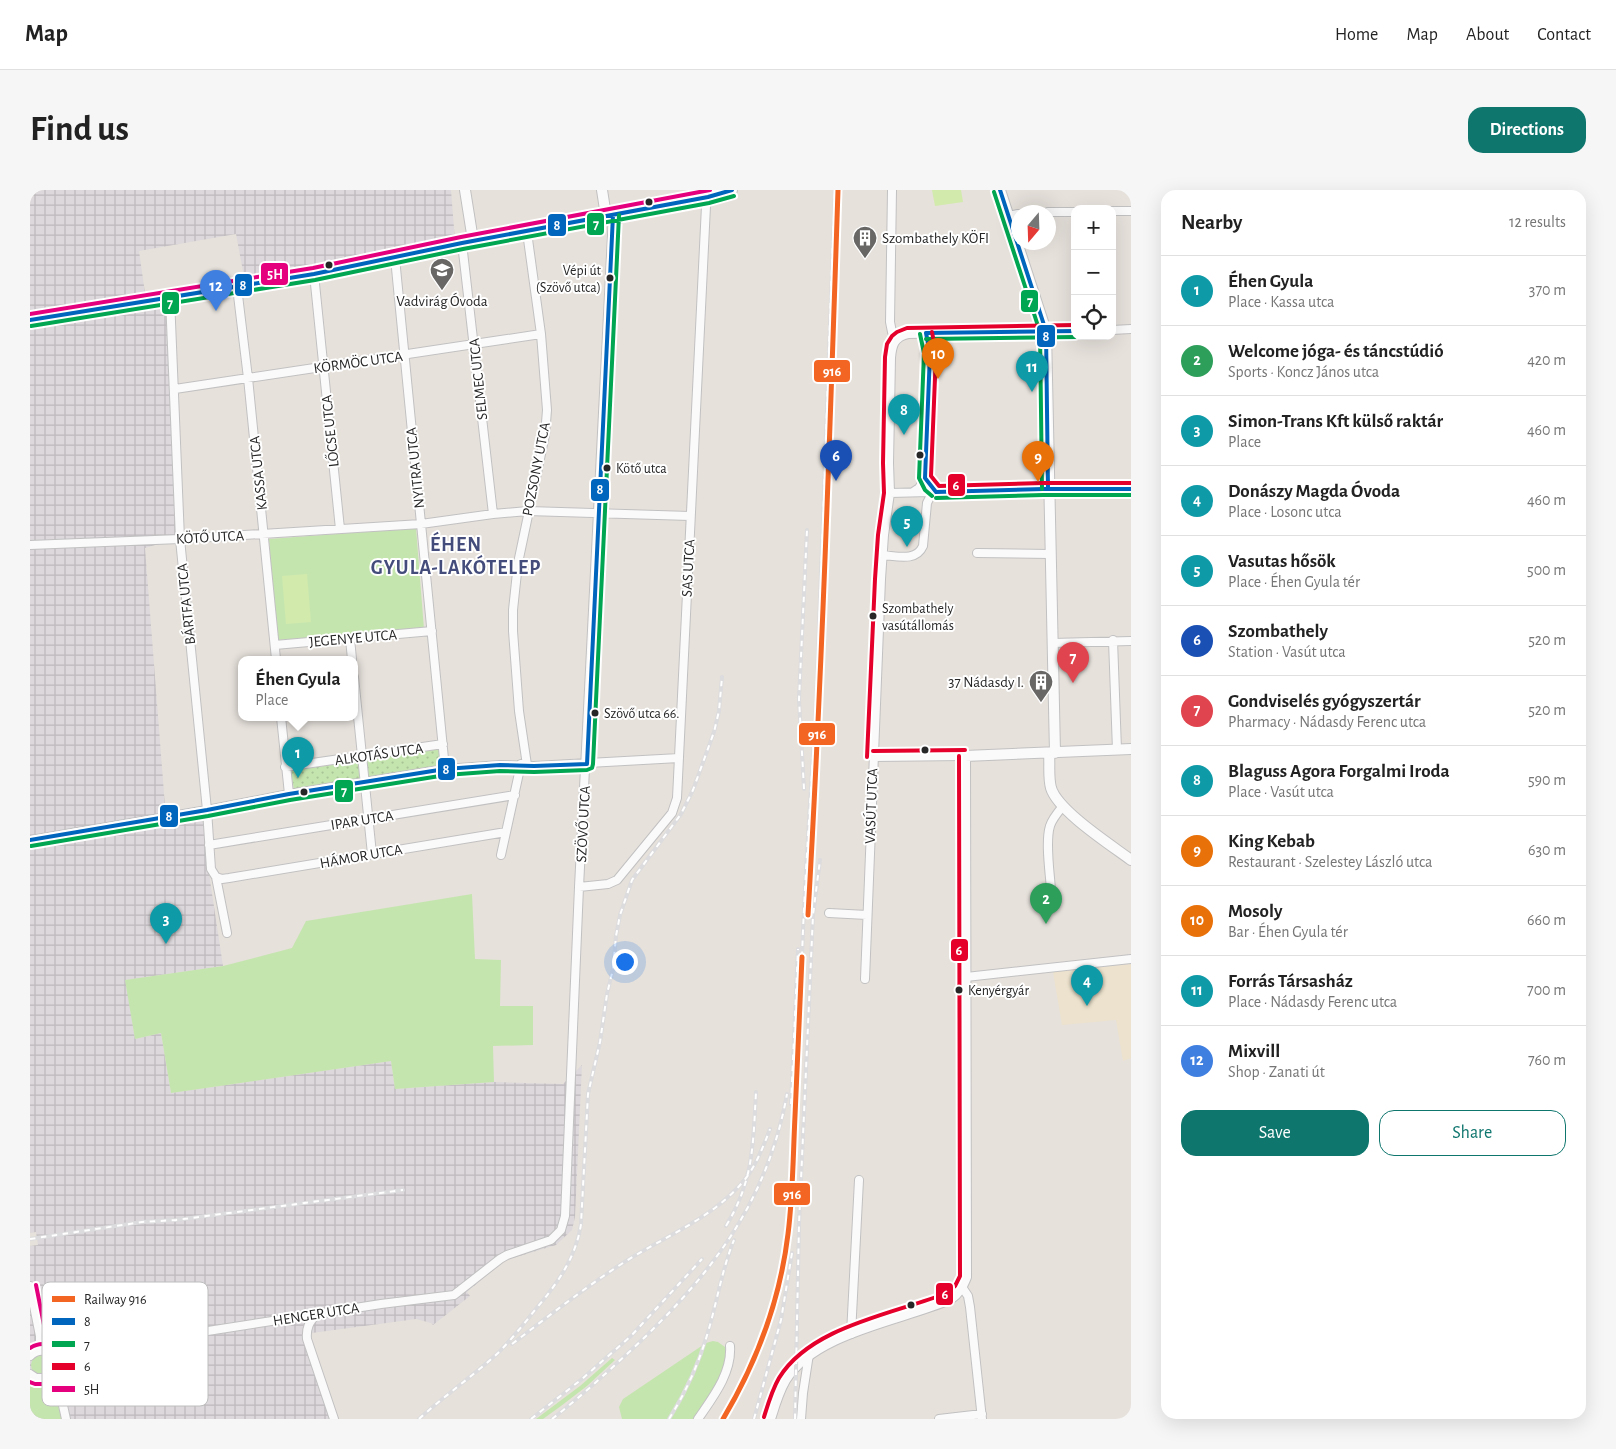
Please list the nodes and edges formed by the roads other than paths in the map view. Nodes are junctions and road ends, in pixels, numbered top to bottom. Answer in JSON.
{"nodes":[{"id":1,"x":465,"y":190,"type":"edge"},
{"id":2,"x":602,"y":190,"type":"edge"},
{"id":3,"x":732,"y":190,"type":"edge"},
{"id":4,"x":892,"y":190,"type":"edge"},
{"id":5,"x":1000,"y":190,"type":"edge"},
{"id":6,"x":708,"y":194,"type":"edge"},
{"id":7,"x":1011,"y":210,"type":"edge"},
{"id":8,"x":1116,"y":211,"type":"edge"},
{"id":9,"x":1131,"y":211,"type":"edge"},
{"id":10,"x":1056,"y":212,"type":"edge"},
{"id":11,"x":1071,"y":212,"type":"edge"},
{"id":12,"x":610,"y":216,"type":"junction"},
{"id":13,"x":527,"y":232,"type":"junction"},
{"id":14,"x":473,"y":238,"type":"junction"},
{"id":15,"x":462,"y":243,"type":"junction"},
{"id":16,"x":1024,"y":250,"type":"edge"},
{"id":17,"x":395,"y":258,"type":"junction"},
{"id":18,"x":314,"y":274,"type":"junction"},
{"id":19,"x":237,"y":287,"type":"junction"},
{"id":20,"x":170,"y":298,"type":"junction"},
{"id":21,"x":30,"y":320,"type":"edge"},
{"id":22,"x":1131,"y":329,"type":"edge"},
{"id":23,"x":1071,"y":330,"type":"edge"},
{"id":24,"x":1116,"y":330,"type":"edge"},
{"id":25,"x":1046,"y":331,"type":"junction"},
{"id":26,"x":926,"y":333,"type":"junction"},
{"id":27,"x":540,"y":334,"type":"junction"},
{"id":28,"x":896,"y":340,"type":"junction"},
{"id":29,"x":475,"y":345,"type":"junction"},
{"id":30,"x":404,"y":355,"type":"junction"},
{"id":31,"x":323,"y":367,"type":"junction"},
{"id":32,"x":248,"y":378,"type":"junction"},
{"id":33,"x":175,"y":389,"type":"junction"},
{"id":34,"x":925,"y":478,"type":"junction"},
{"id":35,"x":1048,"y":489,"type":"junction"},
{"id":36,"x":1131,"y":489,"type":"edge"},
{"id":37,"x":913,"y":492,"type":"junction"},
{"id":38,"x":936,"y":492,"type":"junction"},
{"id":39,"x":890,"y":493,"type":"junction"},
{"id":40,"x":528,"y":511,"type":"junction"},
{"id":41,"x":599,"y":513,"type":"junction"},
{"id":42,"x":492,"y":514,"type":"junction"},
{"id":43,"x":690,"y":516,"type":"junction"},
{"id":44,"x":421,"y":524,"type":"junction"},
{"id":45,"x":340,"y":529,"type":"junction"},
{"id":46,"x":264,"y":533,"type":"junction"},
{"id":47,"x":180,"y":539,"type":"junction"},
{"id":48,"x":30,"y":545,"type":"edge"},
{"id":49,"x":977,"y":553,"type":"dead end"},
{"id":50,"x":1050,"y":554,"type":"junction"},
{"id":51,"x":882,"y":555,"type":"junction"},
{"id":52,"x":432,"y":631,"type":"junction"},
{"id":53,"x":350,"y":639,"type":"junction"},
{"id":54,"x":1113,"y":640,"type":"junction"},
{"id":55,"x":1131,"y":641,"type":"edge"},
{"id":56,"x":1052,"y":643,"type":"junction"},
{"id":57,"x":275,"y":645,"type":"junction"},
{"id":58,"x":276,"y":656,"type":"edge"},
{"id":59,"x":352,"y":656,"type":"edge"},
{"id":60,"x":358,"y":717,"type":"edge"},
{"id":61,"x":281,"y":721,"type":"edge"},
{"id":62,"x":443,"y":744,"type":"junction"},
{"id":63,"x":1131,"y":749,"type":"edge"},
{"id":64,"x":1117,"y":750,"type":"junction"},
{"id":65,"x":1052,"y":753,"type":"junction"},
{"id":66,"x":965,"y":756,"type":"junction"},
{"id":67,"x":362,"y":757,"type":"junction"},
{"id":68,"x":679,"y":758,"type":"junction"},
{"id":69,"x":873,"y":758,"type":"junction"},
{"id":70,"x":587,"y":764,"type":"junction"},
{"id":71,"x":524,"y":765,"type":"junction"},
{"id":72,"x":285,"y":767,"type":"junction"},
{"id":73,"x":445,"y":768,"type":"junction"},
{"id":74,"x":365,"y":782,"type":"junction"},
{"id":75,"x":289,"y":794,"type":"junction"},
{"id":76,"x":515,"y":796,"type":"junction"},
{"id":77,"x":1062,"y":806,"type":"junction"},
{"id":78,"x":207,"y":810,"type":"junction"},
{"id":79,"x":368,"y":819,"type":"junction"},
{"id":80,"x":506,"y":832,"type":"junction"},
{"id":81,"x":30,"y":840,"type":"edge"},
{"id":82,"x":209,"y":845,"type":"junction"},
{"id":83,"x":372,"y":854,"type":"junction"},
{"id":84,"x":501,"y":855,"type":"dead end"},
{"id":85,"x":1131,"y":860,"type":"edge"},
{"id":86,"x":216,"y":877,"type":"junction"},
{"id":87,"x":580,"y":887,"type":"junction"},
{"id":88,"x":1051,"y":890,"type":"dead end"},
{"id":89,"x":829,"y":913,"type":"dead end"},
{"id":90,"x":867,"y":915,"type":"junction"},
{"id":91,"x":228,"y":933,"type":"dead end"},
{"id":92,"x":1131,"y":959,"type":"edge"},
{"id":93,"x":966,"y":977,"type":"junction"},
{"id":94,"x":865,"y":979,"type":"dead end"},
{"id":95,"x":859,"y":1180,"type":"dead end"},
{"id":96,"x":564,"y":1224,"type":"joint"},
{"id":97,"x":30,"y":1286,"type":"edge"},
{"id":98,"x":962,"y":1287,"type":"junction"},
{"id":99,"x":317,"y":1314,"type":"junction"},
{"id":100,"x":208,"y":1331,"type":"edge"},
{"id":101,"x":851,"y":1334,"type":"junction"},
{"id":102,"x":42,"y":1346,"type":"edge"},
{"id":103,"x":730,"y":1346,"type":"dead end"},
{"id":104,"x":42,"y":1351,"type":"edge"},
{"id":105,"x":810,"y":1354,"type":"junction"},
{"id":106,"x":30,"y":1356,"type":"edge"},
{"id":107,"x":30,"y":1374,"type":"edge"},
{"id":108,"x":42,"y":1379,"type":"edge"},
{"id":109,"x":63,"y":1406,"type":"edge"},
{"id":110,"x":982,"y":1417,"type":"edge"},
{"id":111,"x":66,"y":1419,"type":"edge"},
{"id":112,"x":334,"y":1419,"type":"edge"},
{"id":113,"x":698,"y":1419,"type":"edge"},
{"id":114,"x":770,"y":1419,"type":"edge"},
{"id":115,"x":801,"y":1419,"type":"edge"},
{"id":116,"x":939,"y":1419,"type":"edge"}],
"edges":[{"from":1,"to":14,"type":"street"},
{"from":2,"to":12,"type":"street"},
{"from":3,"to":6,"type":"street"},
{"from":4,"to":28,"type":"street","name":"VASÚT UTCA"},
{"from":5,"to":7,"type":"street"},
{"from":6,"to":12,"type":"street"},
{"from":6,"to":43,"type":"street","name":"SAS UTCA"},
{"from":8,"to":9,"type":"street"},
{"from":10,"to":11,"type":"street"},
{"from":12,"to":13,"type":"street"},
{"from":12,"to":41,"type":"street","name":"SZÖVŐ UTCA"},
{"from":13,"to":14,"type":"street"},
{"from":13,"to":27,"type":"street","name":"POZSONY UTCA"},
{"from":14,"to":15,"type":"street"},
{"from":15,"to":17,"type":"street"},
{"from":15,"to":29,"type":"street","name":"SELMEC UTCA"},
{"from":16,"to":25,"type":"street"},
{"from":17,"to":18,"type":"street"},
{"from":17,"to":30,"type":"street","name":"NYITRA UTCA"},
{"from":18,"to":19,"type":"street"},
{"from":18,"to":31,"type":"street","name":"LŐCSE UTCA"},
{"from":19,"to":20,"type":"street"},
{"from":19,"to":32,"type":"street","name":"KASSA UTCA"},
{"from":20,"to":21,"type":"street"},
{"from":20,"to":33,"type":"street","name":"BÁRTFA UTCA"},
{"from":22,"to":24,"type":"street"},
{"from":23,"to":25,"type":"street"},
{"from":25,"to":26,"type":"street"},
{"from":25,"to":35,"type":"street"},
{"from":26,"to":28,"type":"street"},
{"from":26,"to":34,"type":"street"},
{"from":27,"to":29,"type":"street","name":"KÖRMÖC UTCA"},
{"from":27,"to":40,"type":"street","name":"POZSONY UTCA"},
{"from":28,"to":39,"type":"street","name":"VASÚT UTCA"},
{"from":29,"to":30,"type":"street","name":"KÖRMÖC UTCA"},
{"from":29,"to":42,"type":"street","name":"SELMEC UTCA"},
{"from":30,"to":31,"type":"street","name":"KÖRMÖC UTCA"},
{"from":30,"to":44,"type":"street","name":"NYITRA UTCA"},
{"from":31,"to":32,"type":"street","name":"KÖRMÖC UTCA"},
{"from":31,"to":45,"type":"street","name":"LŐCSE UTCA"},
{"from":32,"to":33,"type":"street","name":"KÖRMÖC UTCA"},
{"from":32,"to":46,"type":"street","name":"KASSA UTCA"},
{"from":33,"to":47,"type":"street","name":"BÁRTFA UTCA"},
{"from":34,"to":37,"type":"street"},
{"from":34,"to":38,"type":"street"},
{"from":35,"to":36,"type":"street"},
{"from":35,"to":38,"type":"street"},
{"from":35,"to":50,"type":"street"},
{"from":37,"to":38,"type":"street"},
{"from":37,"to":39,"type":"street"},
{"from":38,"to":51,"type":"street"},
{"from":39,"to":51,"type":"street","name":"VASÚT UTCA"},
{"from":40,"to":41,"type":"street","name":"KÖTŐ UTCA"},
{"from":40,"to":42,"type":"street","name":"KÖTŐ UTCA"},
{"from":40,"to":71,"type":"street","name":"POZSONY UTCA"},
{"from":41,"to":43,"type":"street","name":"KÖTŐ UTCA"},
{"from":41,"to":70,"type":"street","name":"SZÖVŐ UTCA"},
{"from":42,"to":44,"type":"street","name":"KÖTŐ UTCA"},
{"from":43,"to":68,"type":"street","name":"SAS UTCA"},
{"from":44,"to":45,"type":"street","name":"KÖTŐ UTCA"},
{"from":44,"to":52,"type":"street","name":"NYITRA UTCA"},
{"from":45,"to":46,"type":"street","name":"KÖTŐ UTCA"},
{"from":46,"to":47,"type":"street","name":"KÖTŐ UTCA"},
{"from":46,"to":57,"type":"street","name":"KASSA UTCA"},
{"from":47,"to":48,"type":"street","name":"KÖTŐ UTCA"},
{"from":47,"to":78,"type":"street","name":"BÁRTFA UTCA"},
{"from":49,"to":50,"type":"street"},
{"from":50,"to":56,"type":"street"},
{"from":51,"to":69,"type":"street","name":"VASÚT UTCA"},
{"from":52,"to":53,"type":"street","name":"JEGENYE UTCA"},
{"from":52,"to":62,"type":"street","name":"NYITRA UTCA"},
{"from":53,"to":57,"type":"street","name":"JEGENYE UTCA"},
{"from":53,"to":59,"type":"street"},
{"from":54,"to":55,"type":"street"},
{"from":54,"to":56,"type":"street"},
{"from":54,"to":64,"type":"street"},
{"from":56,"to":65,"type":"street"},
{"from":57,"to":58,"type":"street","name":"KASSA UTCA"},
{"from":60,"to":67,"type":"street"},
{"from":61,"to":72,"type":"street"},
{"from":62,"to":67,"type":"street","name":"ALKOTÁS UTCA"},
{"from":62,"to":73,"type":"street","name":"NYITRA UTCA"},
{"from":63,"to":64,"type":"street"},
{"from":64,"to":65,"type":"street"},
{"from":65,"to":66,"type":"street"},
{"from":65,"to":77,"type":"street"},
{"from":66,"to":69,"type":"street"},
{"from":66,"to":93,"type":"street"},
{"from":67,"to":72,"type":"street","name":"ALKOTÁS UTCA"},
{"from":67,"to":74,"type":"street"},
{"from":68,"to":70,"type":"street","name":"ALKOTÁS UTCA"},
{"from":68,"to":87,"type":"street","name":"SAS UTCA"},
{"from":69,"to":90,"type":"street","name":"VASÚT UTCA"},
{"from":70,"to":71,"type":"street","name":"ALKOTÁS UTCA"},
{"from":70,"to":87,"type":"street","name":"SZÖVŐ UTCA"},
{"from":71,"to":73,"type":"street","name":"ALKOTÁS UTCA"},
{"from":71,"to":76,"type":"street","name":"POZSONY UTCA"},
{"from":72,"to":75,"type":"street"},
{"from":73,"to":74,"type":"street","name":"ALKOTÁS UTCA"},
{"from":74,"to":75,"type":"street","name":"ALKOTÁS UTCA"},
{"from":74,"to":79,"type":"street"},
{"from":75,"to":78,"type":"street","name":"ALKOTÁS UTCA"},
{"from":76,"to":79,"type":"street","name":"IPAR UTCA"},
{"from":76,"to":80,"type":"street","name":"POZSONY UTCA"},
{"from":77,"to":85,"type":"street"},
{"from":77,"to":88,"type":"street"},
{"from":78,"to":81,"type":"street","name":"ALKOTÁS UTCA"},
{"from":78,"to":82,"type":"street","name":"BÁRTFA UTCA"},
{"from":79,"to":82,"type":"street","name":"IPAR UTCA"},
{"from":79,"to":83,"type":"street"},
{"from":80,"to":83,"type":"street","name":"HÁMOR UTCA"},
{"from":80,"to":84,"type":"street","name":"POZSONY UTCA"},
{"from":82,"to":86,"type":"street","name":"BÁRTFA UTCA"},
{"from":83,"to":86,"type":"street","name":"HÁMOR UTCA"},
{"from":86,"to":91,"type":"street","name":"BÁRTFA UTCA"},
{"from":87,"to":96,"type":"street","name":"SZÖVŐ UTCA"},
{"from":89,"to":90,"type":"street"},
{"from":90,"to":94,"type":"street","name":"VASÚT UTCA"},
{"from":92,"to":93,"type":"street"},
{"from":93,"to":98,"type":"street"},
{"from":95,"to":101,"type":"street"},
{"from":96,"to":99,"type":"street","name":"HENGER UTCA"},
{"from":97,"to":102,"type":"street"},
{"from":98,"to":101,"type":"street"},
{"from":98,"to":110,"type":"street"},
{"from":99,"to":100,"type":"street","name":"HENGER UTCA"},
{"from":99,"to":112,"type":"street"},
{"from":101,"to":105,"type":"street"},
{"from":103,"to":113,"type":"street"},
{"from":104,"to":106,"type":"street"},
{"from":105,"to":114,"type":"street"},
{"from":105,"to":115,"type":"street"},
{"from":107,"to":108,"type":"street"},
{"from":109,"to":111,"type":"street"},
{"from":110,"to":116,"type":"street"}]}
